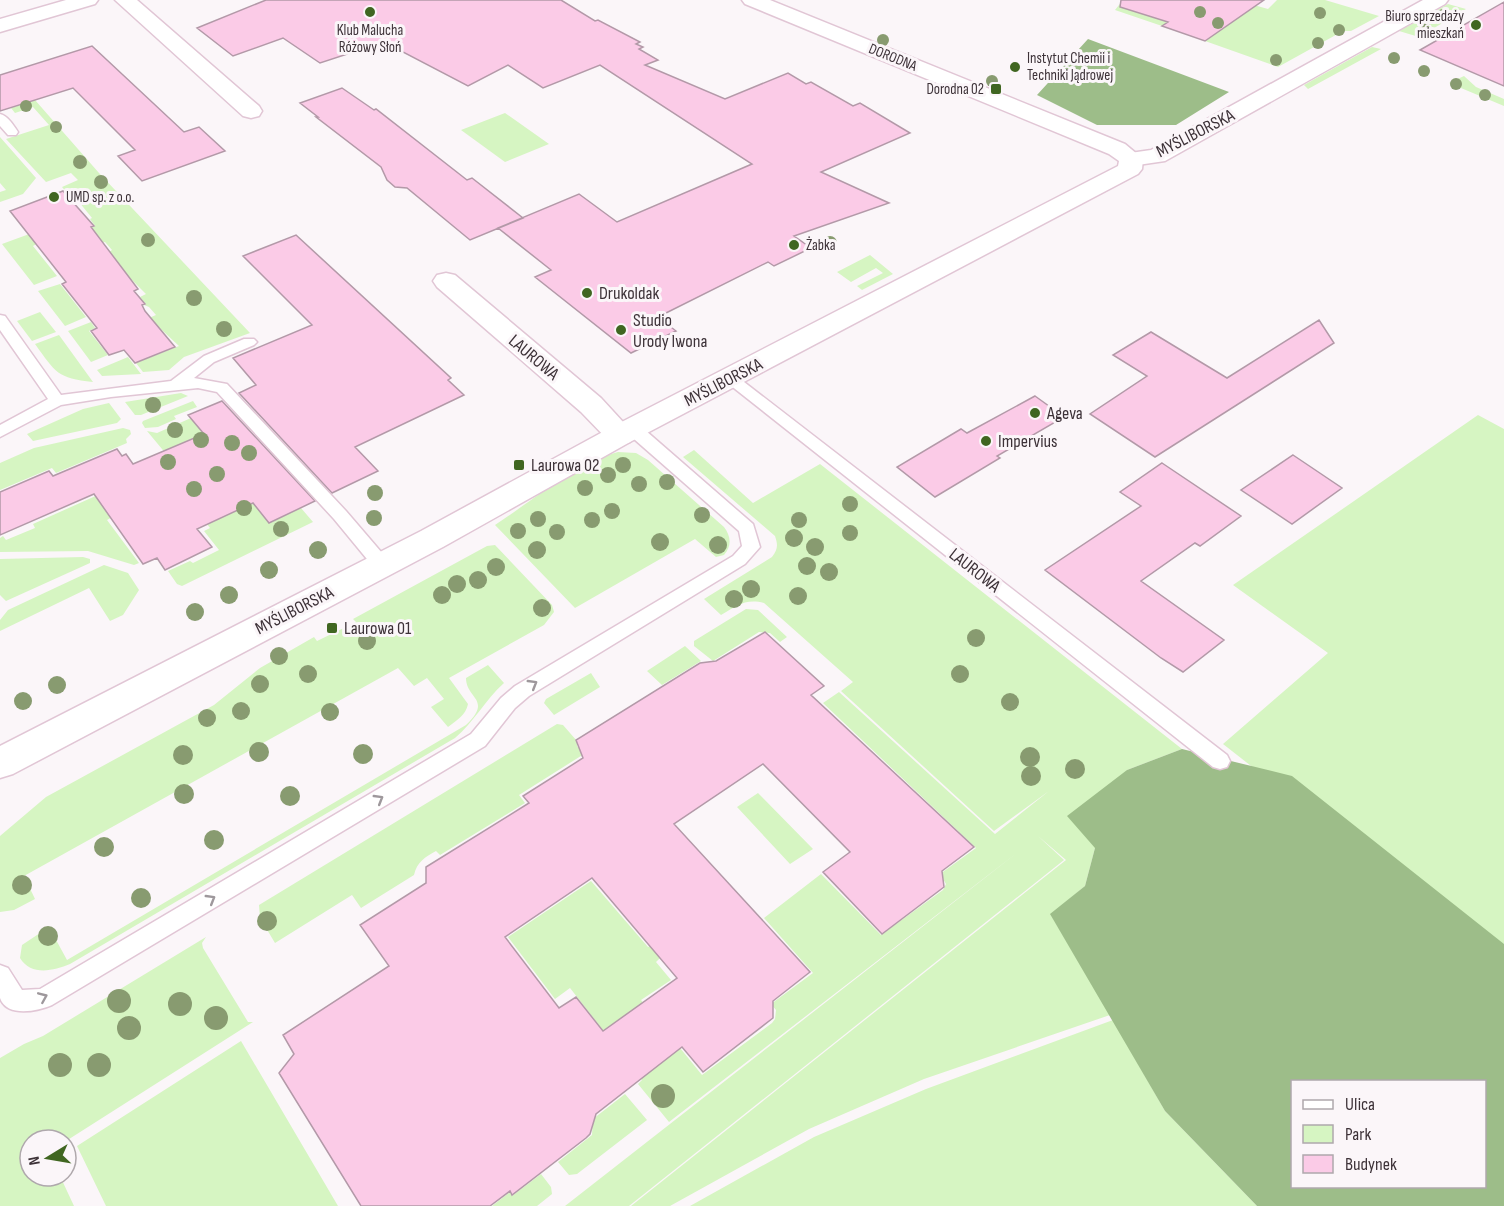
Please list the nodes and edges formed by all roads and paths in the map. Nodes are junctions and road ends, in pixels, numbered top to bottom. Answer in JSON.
{"nodes":[{"id":1,"x":88,"y":0,"type":"edge"},
{"id":2,"x":125,"y":0,"type":"edge"},
{"id":3,"x":752,"y":0,"type":"edge"},
{"id":4,"x":1438,"y":0,"type":"edge"},
{"id":5,"x":0,"y":26,"type":"edge"},
{"id":6,"x":251,"y":111,"type":"dead end"},
{"id":7,"x":0,"y":118,"type":"edge"},
{"id":8,"x":12,"y":132,"type":"dead end"},
{"id":9,"x":1131,"y":159,"type":"junction"},
{"id":10,"x":446,"y":282,"type":"dead end"},
{"id":11,"x":0,"y":319,"type":"edge"},
{"id":12,"x":249,"y":342,"type":"dead end"},
{"id":13,"x":730,"y":378,"type":"junction"},
{"id":14,"x":176,"y":385,"type":"junction"},
{"id":15,"x":57,"y":401,"type":"junction"},
{"id":16,"x":0,"y":432,"type":"edge"},
{"id":17,"x":626,"y":432,"type":"junction"},
{"id":18,"x":382,"y":565,"type":"junction"},
{"id":19,"x":1220,"y":761,"type":"dead end"},
{"id":20,"x":0,"y":763,"type":"edge"},
{"id":21,"x":0,"y":975,"type":"edge"}],
"edges":[{"from":1,"to":5,"type":"street"},
{"from":2,"to":6,"type":"street"},
{"from":3,"to":9,"type":"street","name":"DORODNA"},
{"from":4,"to":9,"type":"street","name":"MYŚLIBORSKA"},
{"from":7,"to":8,"type":"lane"},
{"from":9,"to":13,"type":"street","name":"MYŚLIBORSKA"},
{"from":10,"to":17,"type":"street","name":"LAUROWA"},
{"from":11,"to":15,"type":"lane"},
{"from":12,"to":14,"type":"lane"},
{"from":13,"to":17,"type":"street","name":"MYŚLIBORSKA"},
{"from":13,"to":19,"type":"lane","name":"LAUROWA"},
{"from":14,"to":15,"type":"lane"},
{"from":14,"to":18,"type":"lane"},
{"from":15,"to":16,"type":"lane"},
{"from":17,"to":18,"type":"street","name":"MYŚLIBORSKA"},
{"from":21,"to":17,"type":"lane","one_way":true},
{"from":18,"to":20,"type":"street","name":"MYŚLIBORSKA"}]}
